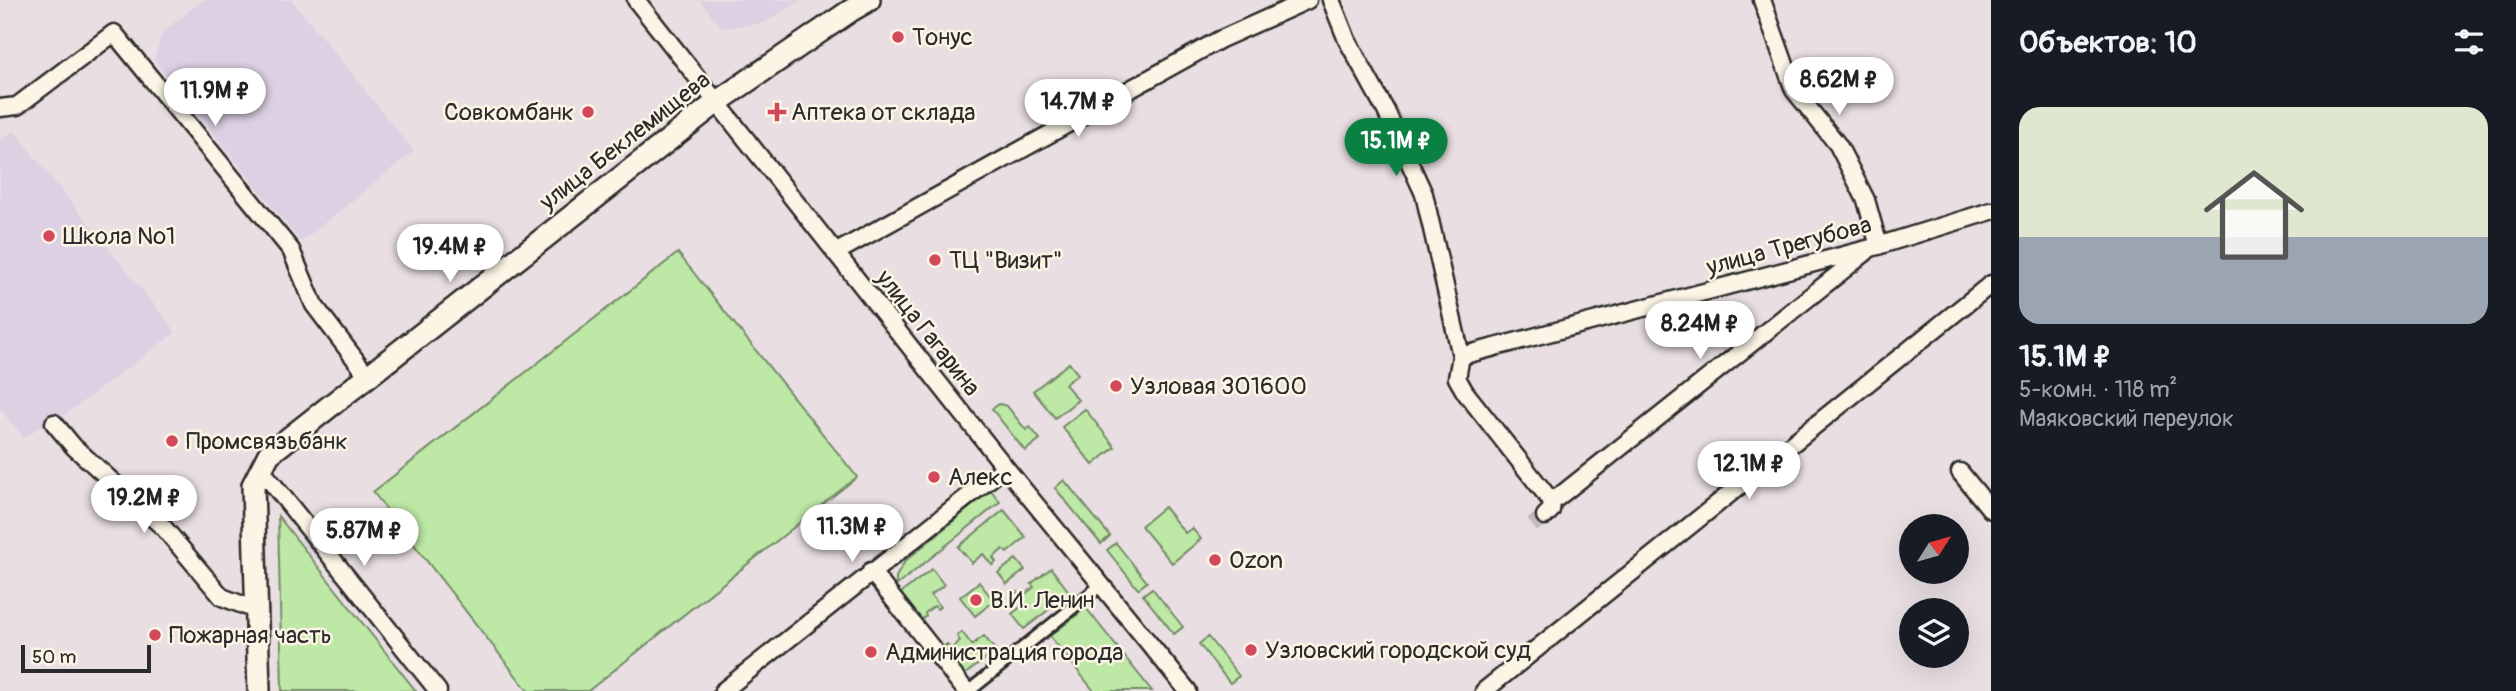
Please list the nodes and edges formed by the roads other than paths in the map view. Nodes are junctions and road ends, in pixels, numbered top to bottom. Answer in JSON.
{"nodes":[{"id":1,"x":636,"y":0,"type":"edge"},
{"id":2,"x":869,"y":0,"type":"edge"},
{"id":3,"x":1308,"y":0,"type":"edge"},
{"id":4,"x":1331,"y":0,"type":"edge"},
{"id":5,"x":1762,"y":0,"type":"edge"},
{"id":6,"x":717,"y":102,"type":"junction"},
{"id":7,"x":0,"y":108,"type":"edge"},
{"id":8,"x":1991,"y":211,"type":"edge"},
{"id":9,"x":1875,"y":247,"type":"junction"},
{"id":10,"x":835,"y":253,"type":"junction"},
{"id":11,"x":1991,"y":284,"type":"edge"},
{"id":12,"x":1461,"y":356,"type":"junction"},
{"id":13,"x":367,"y":376,"type":"junction"},
{"id":14,"x":54,"y":424,"type":"dead end"},
{"id":15,"x":1004,"y":467,"type":"junction"},
{"id":16,"x":260,"y":468,"type":"junction"},
{"id":17,"x":1960,"y":472,"type":"dead end"},
{"id":18,"x":1991,"y":510,"type":"edge"},
{"id":19,"x":872,"y":571,"type":"junction"},
{"id":20,"x":1100,"y":586,"type":"junction"},
{"id":21,"x":256,"y":610,"type":"junction"},
{"id":22,"x":258,"y":691,"type":"edge"},
{"id":23,"x":438,"y":691,"type":"edge"},
{"id":24,"x":723,"y":691,"type":"edge"},
{"id":25,"x":967,"y":691,"type":"edge"},
{"id":26,"x":1188,"y":691,"type":"edge"},
{"id":27,"x":1485,"y":691,"type":"edge"}],
"edges":[{"from":1,"to":6,"type":"street","name":"улица Гагарина"},
{"from":2,"to":6,"type":"main road","name":"улица Беклемищева"},
{"from":3,"to":10,"type":"street"},
{"from":4,"to":12,"type":"street"},
{"from":5,"to":9,"type":"street"},
{"from":6,"to":10,"type":"street","name":"улица Гагарина"},
{"from":6,"to":13,"type":"main road","name":"улица Беклемищева"},
{"from":7,"to":13,"type":"street"},
{"from":8,"to":9,"type":"street","name":"улица Трегубова"},
{"from":9,"to":12,"type":"street","name":"улица Трегубова"},
{"from":9,"to":12,"type":"street"},
{"from":10,"to":15,"type":"street","name":"улица Гагарина"},
{"from":11,"to":27,"type":"street"},
{"from":13,"to":16,"type":"main road","name":"улица Беклемищева"},
{"from":14,"to":21,"type":"street"},
{"from":15,"to":19,"type":"street"},
{"from":15,"to":20,"type":"street","name":"улица Гагарина"},
{"from":16,"to":21,"type":"main road"},
{"from":16,"to":23,"type":"street"},
{"from":17,"to":18,"type":"street"},
{"from":19,"to":24,"type":"street"},
{"from":19,"to":25,"type":"street"},
{"from":20,"to":25,"type":"street"},
{"from":20,"to":26,"type":"street","name":"улица Гагарина"},
{"from":21,"to":22,"type":"main road"}]}
